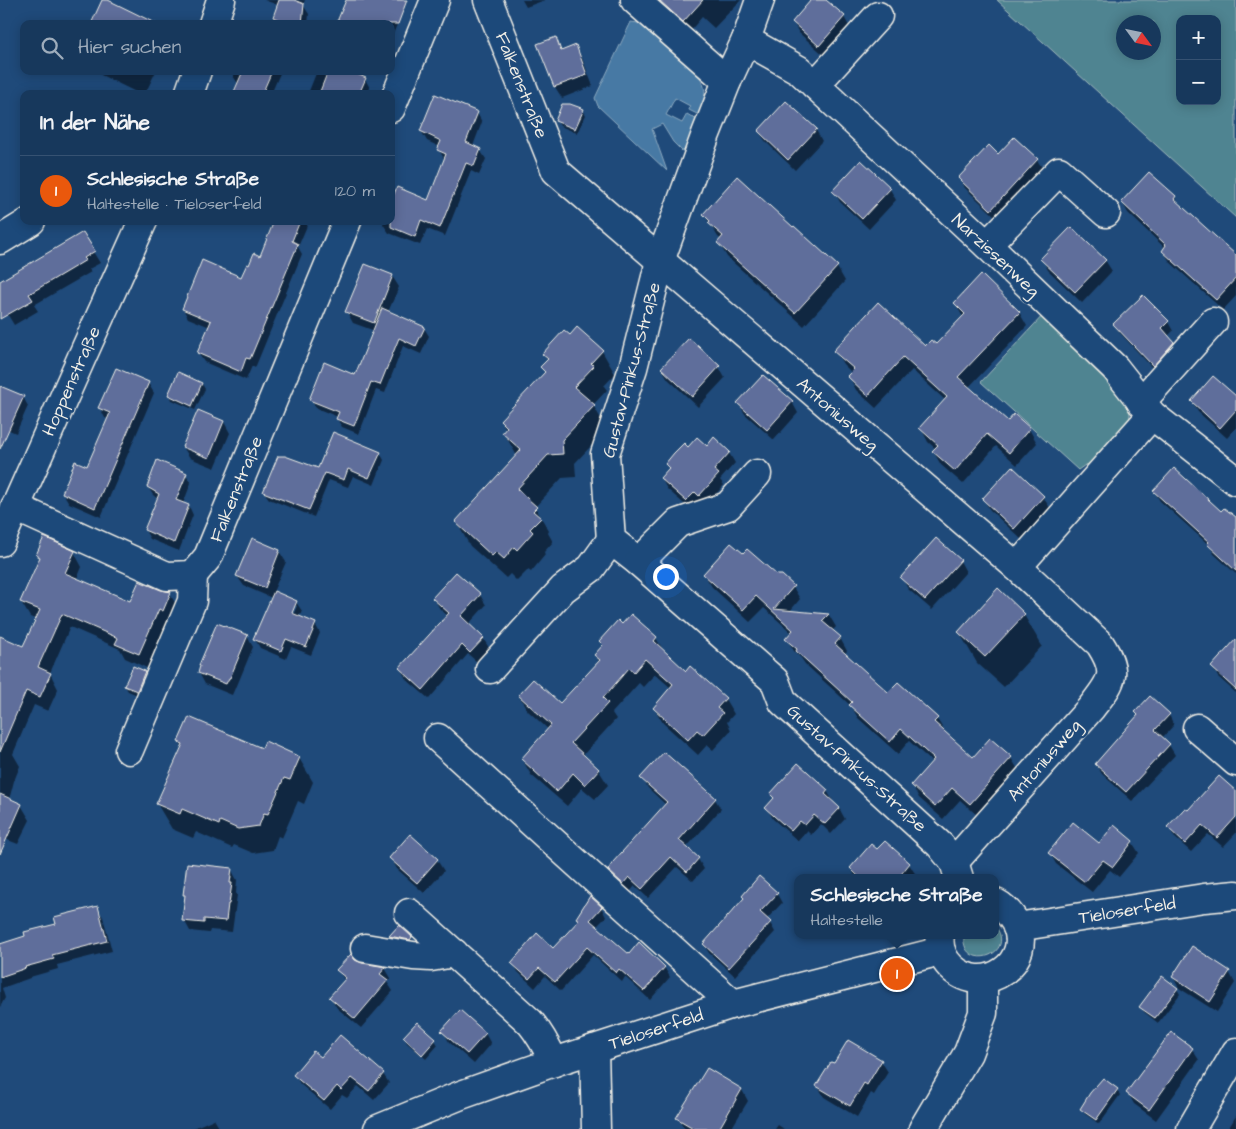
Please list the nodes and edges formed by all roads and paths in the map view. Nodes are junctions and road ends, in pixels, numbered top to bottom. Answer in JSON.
{"nodes":[{"id":1,"x":221,"y":0,"type":"edge"},
{"id":2,"x":435,"y":0,"type":"edge"},
{"id":3,"x":488,"y":0,"type":"edge"},
{"id":4,"x":635,"y":0,"type":"edge"},
{"id":5,"x":760,"y":0,"type":"edge"},
{"id":6,"x":878,"y":16,"type":"dead end"},
{"id":7,"x":214,"y":20,"type":"edge"},
{"id":8,"x":746,"y":40,"type":"junction"},
{"id":9,"x":196,"y":75,"type":"edge"},
{"id":10,"x":727,"y":81,"type":"junction"},
{"id":11,"x":815,"y":86,"type":"junction"},
{"id":12,"x":190,"y":90,"type":"edge"},
{"id":13,"x":395,"y":98,"type":"edge"},
{"id":14,"x":556,"y":170,"type":"joint"},
{"id":15,"x":1106,"y":213,"type":"dead end"},
{"id":16,"x":24,"y":225,"type":"edge"},
{"id":17,"x":141,"y":225,"type":"edge"},
{"id":18,"x":345,"y":225,"type":"edge"},
{"id":19,"x":0,"y":240,"type":"edge"},
{"id":20,"x":987,"y":246,"type":"junction"},
{"id":21,"x":660,"y":261,"type":"junction"},
{"id":22,"x":1213,"y":322,"type":"dead end"},
{"id":23,"x":1146,"y":409,"type":"junction"},
{"id":24,"x":757,"y":474,"type":"dead end"},
{"id":25,"x":1236,"y":481,"type":"edge"},
{"id":26,"x":15,"y":508,"type":"junction"},
{"id":27,"x":611,"y":540,"type":"junction"},
{"id":28,"x":0,"y":542,"type":"edge"},
{"id":29,"x":639,"y":562,"type":"junction"},
{"id":30,"x":1016,"y":567,"type":"junction"},
{"id":31,"x":193,"y":574,"type":"junction"},
{"id":32,"x":490,"y":669,"type":"dead end"},
{"id":33,"x":1197,"y":728,"type":"dead end"},
{"id":34,"x":438,"y":738,"type":"dead end"},
{"id":35,"x":129,"y":750,"type":"dead end"},
{"id":36,"x":1236,"y":762,"type":"edge"},
{"id":37,"x":956,"y":870,"type":"edge"},
{"id":38,"x":1236,"y":895,"type":"edge"},
{"id":39,"x":999,"y":906,"type":"edge"},
{"id":40,"x":409,"y":913,"type":"dead end"},
{"id":41,"x":1018,"y":927,"type":"junction"},
{"id":42,"x":941,"y":943,"type":"edge"},
{"id":43,"x":365,"y":948,"type":"dead end"},
{"id":44,"x":454,"y":953,"type":"junction"},
{"id":45,"x":983,"y":980,"type":"junction"},
{"id":46,"x":733,"y":1004,"type":"junction"},
{"id":47,"x":594,"y":1049,"type":"junction"},
{"id":48,"x":1236,"y":1052,"type":"edge"},
{"id":49,"x":554,"y":1062,"type":"junction"},
{"id":50,"x":378,"y":1129,"type":"edge"},
{"id":51,"x":596,"y":1129,"type":"edge"},
{"id":52,"x":923,"y":1129,"type":"edge"},
{"id":53,"x":1191,"y":1129,"type":"edge"}],
"edges":[{"from":1,"to":7,"type":"street"},
{"from":2,"to":13,"type":"street"},
{"from":3,"to":14,"type":"street","name":"Falkenstraße"},
{"from":4,"to":10,"type":"street"},
{"from":5,"to":8,"type":"street","name":"Gustav-Pinkus-Straße"},
{"from":6,"to":11,"type":"street"},
{"from":8,"to":10,"type":"street","name":"Gustav-Pinkus-Straße"},
{"from":8,"to":11,"type":"street","name":"Narzissenweg"},
{"from":9,"to":12,"type":"street"},
{"from":10,"to":21,"type":"street","name":"Gustav-Pinkus-Straße"},
{"from":11,"to":20,"type":"street","name":"Narzissenweg"},
{"from":14,"to":21,"type":"street","name":"Gustav-Pinkus-Straße"},
{"from":15,"to":20,"type":"street"},
{"from":16,"to":19,"type":"street"},
{"from":17,"to":26,"type":"street","name":"Hoppenstraße"},
{"from":18,"to":31,"type":"street","name":"Falkenstraße"},
{"from":20,"to":23,"type":"street","name":"Narzissenweg"},
{"from":21,"to":27,"type":"street","name":"Gustav-Pinkus-Straße"},
{"from":21,"to":30,"type":"street","name":"Antoniusweg"},
{"from":22,"to":23,"type":"street"},
{"from":23,"to":25,"type":"street","name":"Narzissenweg"},
{"from":23,"to":30,"type":"street"},
{"from":24,"to":29,"type":"street"},
{"from":26,"to":28,"type":"street","name":"Hoppenstraße"},
{"from":26,"to":31,"type":"street"},
{"from":27,"to":29,"type":"street","name":"Gustav-Pinkus-Straße"},
{"from":27,"to":32,"type":"street"},
{"from":29,"to":37,"type":"street","name":"Gustav-Pinkus-Straße"},
{"from":30,"to":37,"type":"street","name":"Antoniusweg"},
{"from":31,"to":35,"type":"street"},
{"from":33,"to":36,"type":"street"},
{"from":34,"to":46,"type":"street"},
{"from":38,"to":41,"type":"street","name":"Tieloserfeld"},
{"from":39,"to":41,"type":"street"},
{"from":40,"to":44,"type":"street"},
{"from":41,"to":45,"type":"street"},
{"from":42,"to":45,"type":"street","name":"Tieloserfeld"},
{"from":42,"to":46,"type":"street","name":"Tieloserfeld"},
{"from":43,"to":44,"type":"street"},
{"from":44,"to":49,"type":"street"},
{"from":45,"to":52,"type":"street"},
{"from":46,"to":47,"type":"street","name":"Tieloserfeld"},
{"from":47,"to":49,"type":"street","name":"Tieloserfeld"},
{"from":47,"to":51,"type":"street"},
{"from":48,"to":53,"type":"street"},
{"from":49,"to":50,"type":"street","name":"Tieloserfeld"}]}
